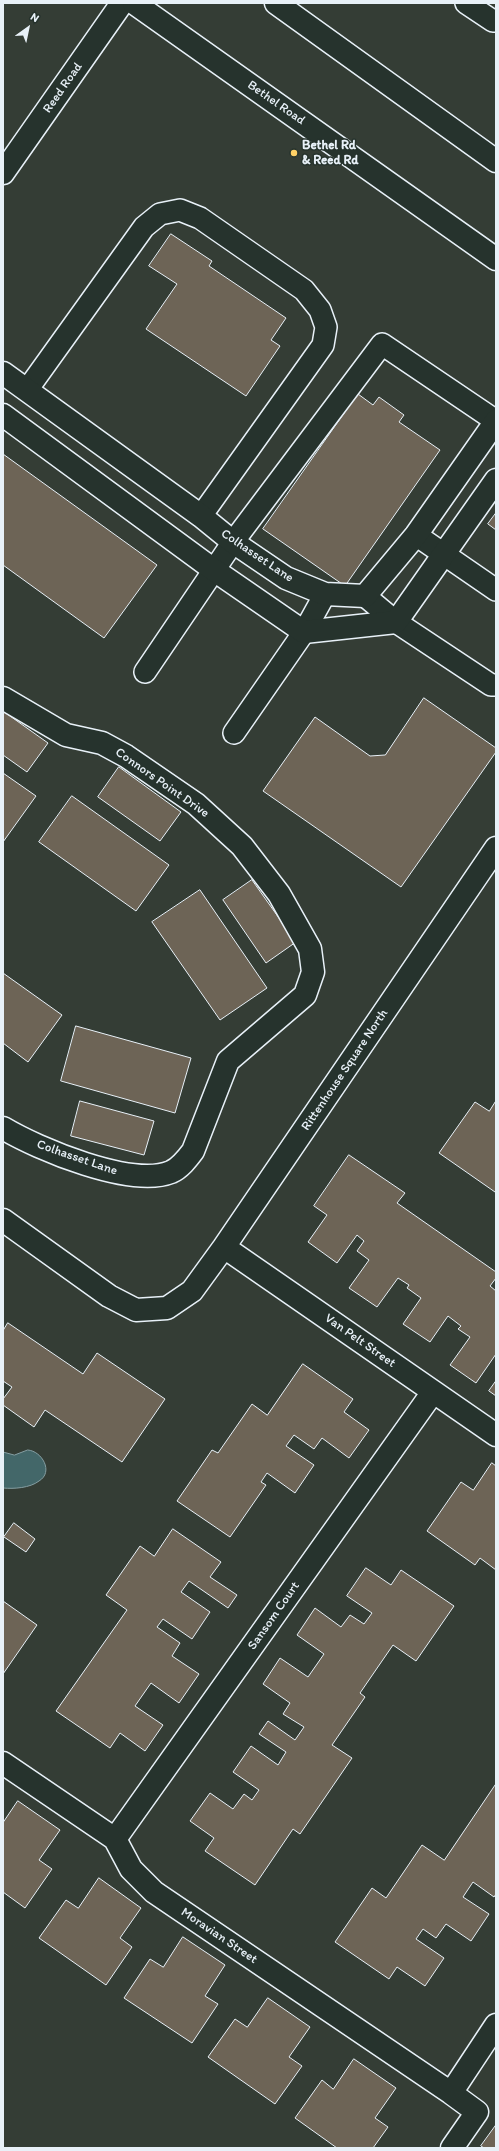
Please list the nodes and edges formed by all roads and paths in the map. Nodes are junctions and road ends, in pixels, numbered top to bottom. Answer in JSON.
{"nodes":[{"id":1,"x":122,"y":3,"type":"edge"},
{"id":2,"x":134,"y":3,"type":"edge"},
{"id":3,"x":276,"y":3,"type":"edge"},
{"id":4,"x":466,"y":3,"type":"edge"},
{"id":5,"x":496,"y":21,"type":"edge"},
{"id":6,"x":496,"y":161,"type":"edge"},
{"id":7,"x":3,"y":173,"type":"edge"},
{"id":8,"x":496,"y":259,"type":"edge"},
{"id":9,"x":3,"y":373,"type":"edge"},
{"id":10,"x":27,"y":390,"type":"junction"},
{"id":11,"x":3,"y":415,"type":"edge"},
{"id":12,"x":496,"y":421,"type":"edge"},
{"id":13,"x":496,"y":480,"type":"edge"},
{"id":14,"x":201,"y":516,"type":"junction"},
{"id":15,"x":416,"y":535,"type":"junction"},
{"id":16,"x":233,"y":542,"type":"junction"},
{"id":17,"x":444,"y":554,"type":"junction"},
{"id":18,"x":214,"y":570,"type":"junction"},
{"id":19,"x":496,"y":590,"type":"edge"},
{"id":20,"x":325,"y":594,"type":"junction"},
{"id":21,"x":365,"y":596,"type":"junction"},
{"id":22,"x":396,"y":622,"type":"junction"},
{"id":23,"x":304,"y":632,"type":"junction"},
{"id":24,"x":145,"y":672,"type":"dead end"},
{"id":25,"x":496,"y":685,"type":"edge"},
{"id":26,"x":3,"y":698,"type":"edge"},
{"id":27,"x":234,"y":733,"type":"dead end"},
{"id":28,"x":496,"y":848,"type":"edge"},
{"id":29,"x":228,"y":1061,"type":"joint"},
{"id":30,"x":3,"y":1128,"type":"edge"},
{"id":31,"x":3,"y":1220,"type":"edge"},
{"id":32,"x":224,"y":1247,"type":"junction"},
{"id":33,"x":433,"y":1392,"type":"junction"},
{"id":34,"x":496,"y":1435,"type":"edge"},
{"id":35,"x":3,"y":1763,"type":"edge"},
{"id":36,"x":115,"y":1840,"type":"junction"},
{"id":37,"x":496,"y":2025,"type":"edge"},
{"id":38,"x":451,"y":2093,"type":"junction"},
{"id":39,"x":452,"y":2148,"type":"edge"}],
"edges":[{"from":1,"to":7,"type":"street","name":"Reed Road"},
{"from":2,"to":8,"type":"street","name":"Bethel Road"},
{"from":3,"to":6,"type":"street"},
{"from":4,"to":5,"type":"lane"},
{"from":9,"to":10,"type":"street","name":"Colhasset Lane"},
{"from":10,"to":14,"type":"street","name":"Colhasset Lane"},
{"from":10,"to":14,"type":"lane"},
{"from":11,"to":18,"type":"street"},
{"from":12,"to":15,"type":"street"},
{"from":12,"to":16,"type":"lane"},
{"from":13,"to":17,"type":"street"},
{"from":14,"to":16,"type":"street","name":"Colhasset Lane"},
{"from":15,"to":17,"type":"lane"},
{"from":15,"to":21,"type":"street"},
{"from":16,"to":18,"type":"lane"},
{"from":16,"to":20,"type":"street","name":"Colhasset Lane"},
{"from":17,"to":19,"type":"lane"},
{"from":17,"to":22,"type":"street"},
{"from":18,"to":23,"type":"street"},
{"from":18,"to":24,"type":"lane"},
{"from":20,"to":21,"type":"street","name":"Colhasset Lane"},
{"from":20,"to":23,"type":"lane"},
{"from":21,"to":22,"type":"lane"},
{"from":22,"to":23,"type":"street"},
{"from":22,"to":25,"type":"lane"},
{"from":23,"to":27,"type":"lane"},
{"from":26,"to":29,"type":"street","name":"Connors Point Drive"},
{"from":28,"to":32,"type":"street","name":"Rittenhouse Square North"},
{"from":29,"to":30,"type":"street","name":"Colhasset Lane"},
{"from":31,"to":32,"type":"street","name":"Rittenhouse Square North"},
{"from":32,"to":33,"type":"street","name":"Van Pelt Street"},
{"from":33,"to":34,"type":"street","name":"Van Pelt Street"},
{"from":33,"to":36,"type":"street","name":"Sansom Court"},
{"from":35,"to":36,"type":"street","name":"Moravian Street"},
{"from":36,"to":38,"type":"street","name":"Moravian Street"},
{"from":37,"to":38,"type":"street"},
{"from":38,"to":39,"type":"street","name":"Moravian Street"}]}
